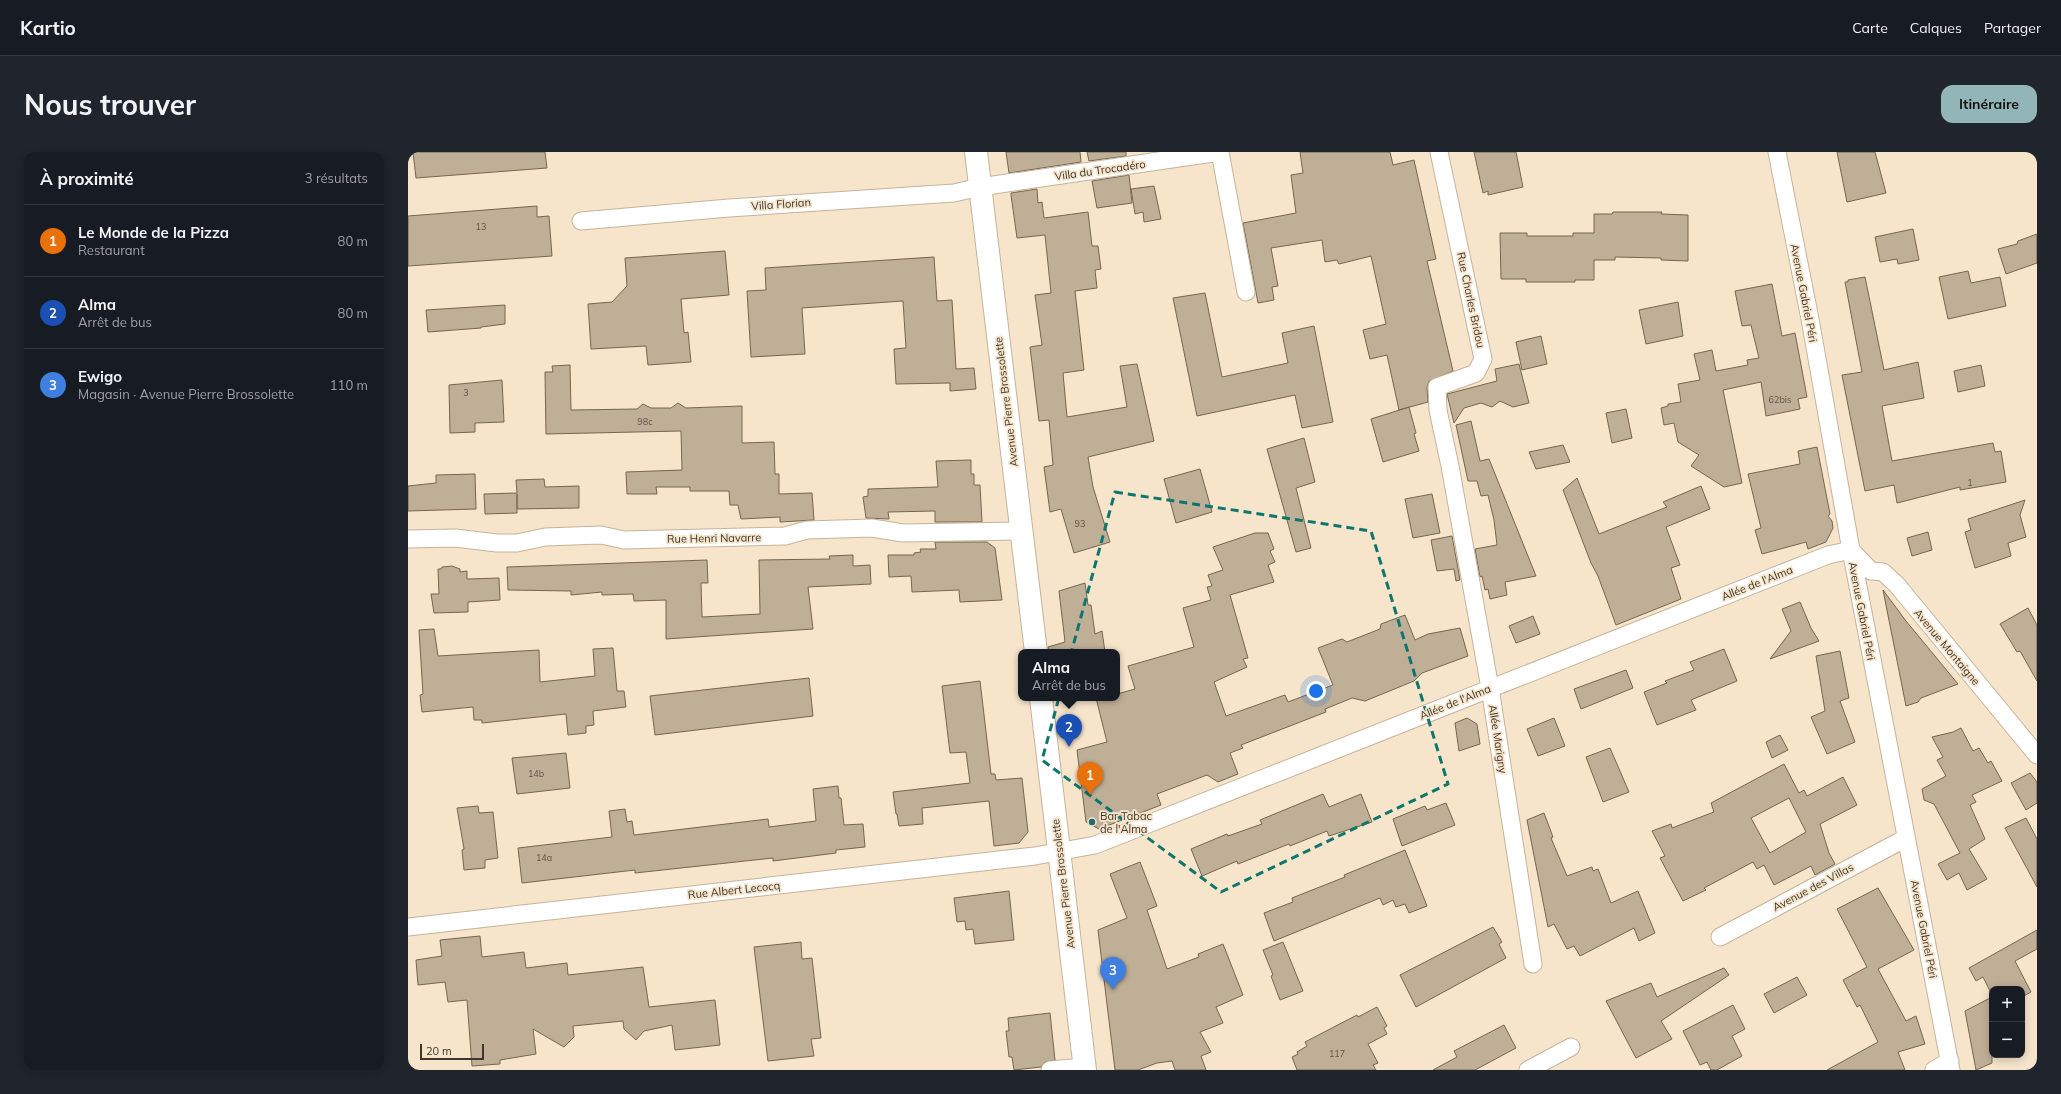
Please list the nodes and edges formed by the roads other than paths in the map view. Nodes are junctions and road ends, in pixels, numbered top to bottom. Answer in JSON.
{"nodes":[{"id":1,"x":976,"y":152,"type":"edge"},
{"id":2,"x":1220,"y":152,"type":"edge"},
{"id":3,"x":1439,"y":152,"type":"edge"},
{"id":4,"x":1777,"y":152,"type":"edge"},
{"id":5,"x":980,"y":187,"type":"junction"},
{"id":6,"x":581,"y":221,"type":"dead end"},
{"id":7,"x":1246,"y":292,"type":"dead end"},
{"id":8,"x":1450,"y":466,"type":"joint"},
{"id":9,"x":1021,"y":531,"type":"junction"},
{"id":10,"x":408,"y":539,"type":"edge"},
{"id":11,"x":1851,"y":550,"type":"junction"},
{"id":12,"x":1036,"y":649,"type":"edge"},
{"id":13,"x":1490,"y":688,"type":"junction"},
{"id":14,"x":1041,"y":701,"type":"edge"},
{"id":15,"x":2037,"y":755,"type":"edge"},
{"id":16,"x":1906,"y":838,"type":"junction"},
{"id":17,"x":1059,"y":852,"type":"junction"},
{"id":18,"x":408,"y":927,"type":"edge"},
{"id":19,"x":1720,"y":937,"type":"dead end"},
{"id":20,"x":1533,"y":964,"type":"dead end"},
{"id":21,"x":1571,"y":1046,"type":"dead end"},
{"id":22,"x":1950,"y":1065,"type":"edge"},
{"id":23,"x":1085,"y":1068,"type":"edge"},
{"id":24,"x":1050,"y":1070,"type":"edge"},
{"id":25,"x":1528,"y":1070,"type":"edge"},
{"id":26,"x":1934,"y":1070,"type":"edge"}],
"edges":[{"from":1,"to":5,"type":"main road","name":"Avenue Pierre Brossolette"},
{"from":2,"to":5,"type":"street","name":"Villa du Trocadéro"},
{"from":2,"to":7,"type":"street","name":"Villa du Trocadéro"},
{"from":3,"to":8,"type":"street","name":"Rue Charles Bridou"},
{"from":4,"to":11,"type":"street","name":"Avenue Gabriel Péri"},
{"from":5,"to":6,"type":"street","name":"Villa Florian"},
{"from":5,"to":9,"type":"main road","name":"Avenue Pierre Brossolette"},
{"from":8,"to":13,"type":"street","name":"Allée Marigny"},
{"from":9,"to":10,"type":"street","name":"Rue Henri Navarre"},
{"from":9,"to":12,"type":"main road","name":"Avenue Pierre Brossolette"},
{"from":11,"to":13,"type":"street","name":"Allée de l'Alma"},
{"from":11,"to":15,"type":"street","name":"Avenue Montaigne"},
{"from":11,"to":16,"type":"street","name":"Avenue Gabriel Péri"},
{"from":13,"to":17,"type":"street","name":"Allée de l'Alma"},
{"from":13,"to":20,"type":"street","name":"Allée Marigny"},
{"from":14,"to":17,"type":"main road","name":"Avenue Pierre Brossolette"},
{"from":16,"to":19,"type":"street","name":"Avenue des Villas"},
{"from":16,"to":22,"type":"street","name":"Avenue Gabriel Péri"},
{"from":17,"to":18,"type":"street","name":"Rue Albert Lecocq"},
{"from":17,"to":23,"type":"main road","name":"Avenue Pierre Brossolette"},
{"from":21,"to":25,"type":"street"},
{"from":22,"to":26,"type":"street"},
{"from":23,"to":24,"type":"street"}]}
